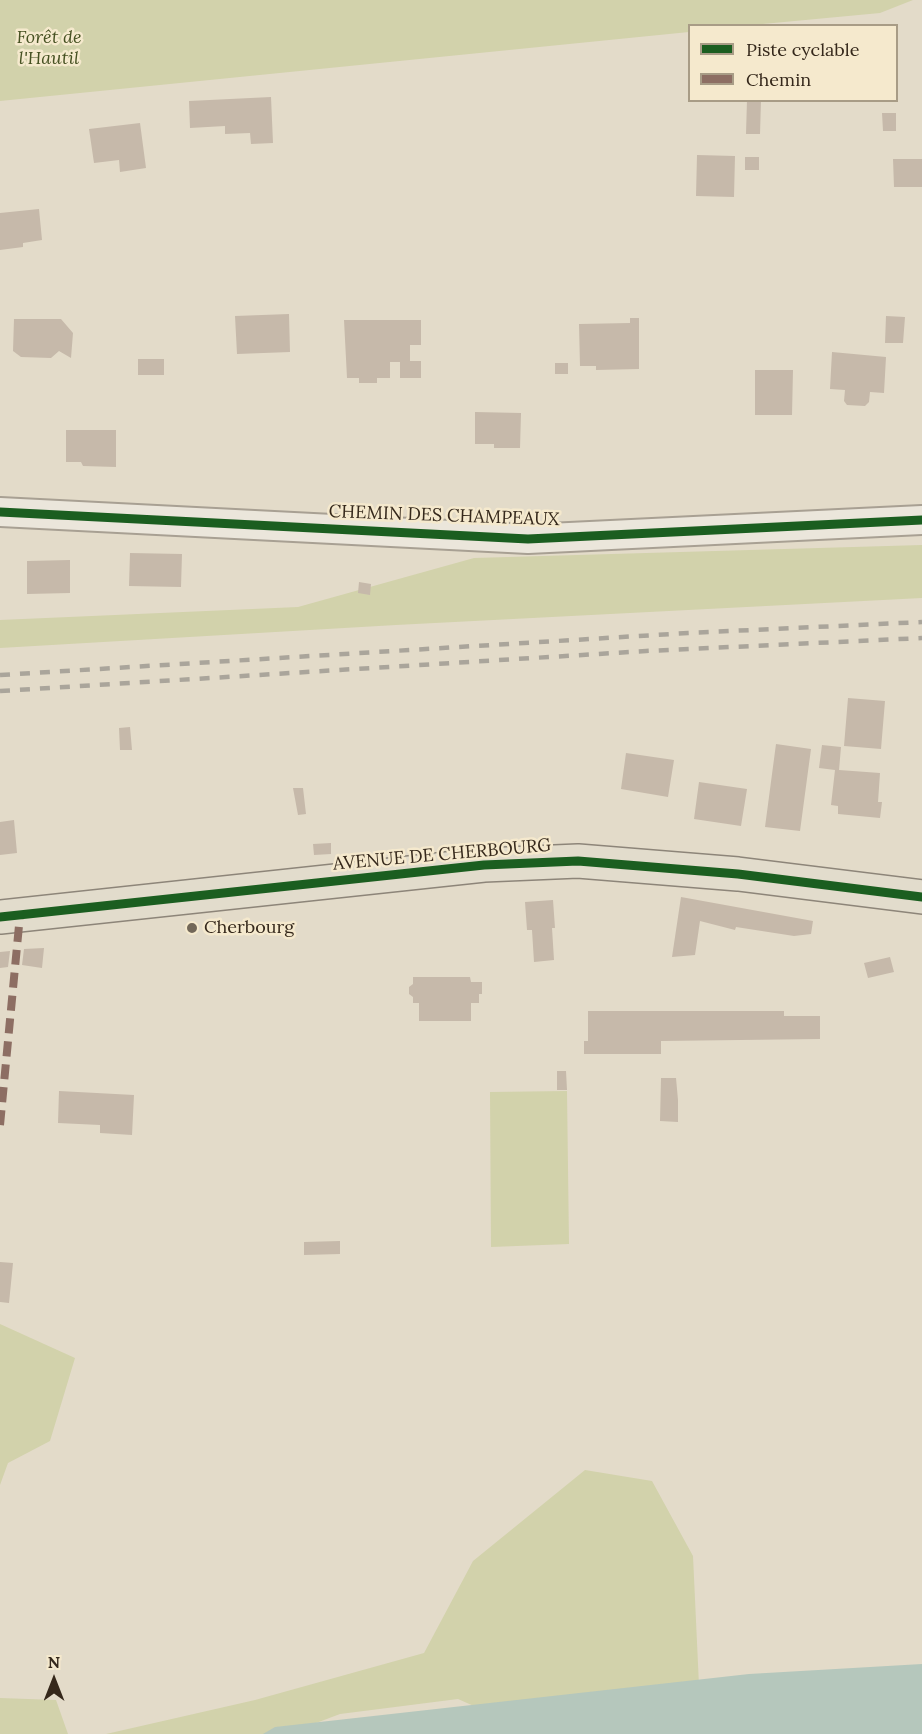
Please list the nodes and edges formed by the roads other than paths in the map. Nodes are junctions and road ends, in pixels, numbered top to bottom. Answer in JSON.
{"nodes":[{"id":1,"x":0,"y":512,"type":"edge"},
{"id":2,"x":922,"y":520,"type":"edge"},
{"id":3,"x":922,"y":897,"type":"edge"},
{"id":4,"x":0,"y":917,"type":"edge"}],
"edges":[{"from":1,"to":2,"type":"street","name":"CHEMIN DES CHAMPEAUX"},
{"from":3,"to":4,"type":"main road","name":"AVENUE DE CHERBOURG"}]}
